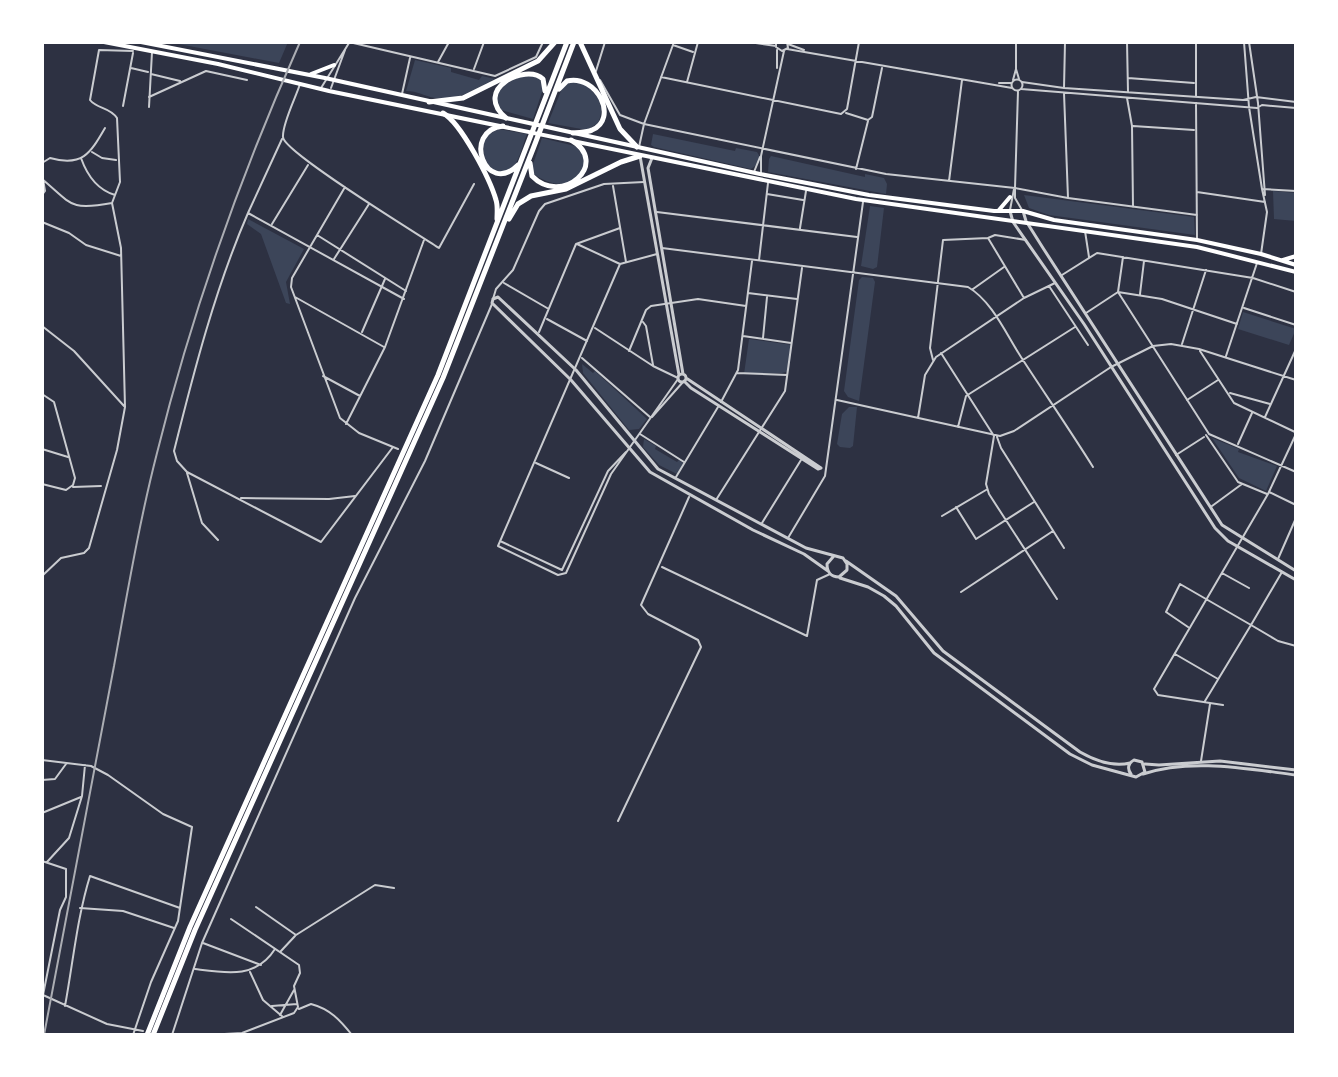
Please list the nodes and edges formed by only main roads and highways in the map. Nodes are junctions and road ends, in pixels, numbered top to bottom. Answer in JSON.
{"nodes":[{"id":1,"x":104,"y":42,"type":"edge"},
{"id":2,"x":141,"y":42,"type":"edge"},
{"id":3,"x":555,"y":42,"type":"edge"},
{"id":4,"x":567,"y":42,"type":"edge"},
{"id":5,"x":577,"y":42,"type":"edge"},
{"id":6,"x":334,"y":65,"type":"road end"},
{"id":7,"x":308,"y":75,"type":"junction"},
{"id":8,"x":544,"y":99,"type":"junction"},
{"id":9,"x":429,"y":102,"type":"junction"},
{"id":10,"x":551,"y":103,"type":"junction"},
{"id":11,"x":544,"y":112,"type":"junction"},
{"id":12,"x":443,"y":113,"type":"junction"},
{"id":13,"x":506,"y":118,"type":"junction"},
{"id":14,"x":503,"y":126,"type":"junction"},
{"id":15,"x":573,"y":133,"type":"junction"},
{"id":16,"x":571,"y":140,"type":"junction"},
{"id":17,"x":638,"y":147,"type":"junction"},
{"id":18,"x":533,"y":149,"type":"junction"},
{"id":19,"x":640,"y":156,"type":"junction"},
{"id":20,"x":521,"y":161,"type":"junction"},
{"id":21,"x":1010,"y":197,"type":"road end"},
{"id":22,"x":997,"y":211,"type":"junction"},
{"id":23,"x":496,"y":225,"type":"junction"},
{"id":24,"x":499,"y":237,"type":"junction"},
{"id":25,"x":1296,"y":256,"type":"edge"},
{"id":26,"x":1282,"y":260,"type":"junction"},
{"id":27,"x":1296,"y":265,"type":"edge"},
{"id":28,"x":1296,"y":272,"type":"edge"},
{"id":29,"x":148,"y":1034,"type":"edge"}],
"edges":[{"from":1,"to":12,"type":"main road"},
{"from":2,"to":7,"type":"main road"},
{"from":3,"to":9,"type":"highway"},
{"from":4,"to":8,"type":"highway"},
{"from":5,"to":10,"type":"highway"},
{"from":5,"to":17,"type":"highway"},
{"from":6,"to":7,"type":"main road"},
{"from":7,"to":9,"type":"main road"},
{"from":8,"to":11,"type":"highway"},
{"from":8,"to":13,"type":"highway"},
{"from":9,"to":13,"type":"main road"},
{"from":10,"to":11,"type":"highway"},
{"from":10,"to":15,"type":"highway"},
{"from":11,"to":18,"type":"highway"},
{"from":11,"to":20,"type":"highway"},
{"from":12,"to":14,"type":"main road"},
{"from":12,"to":23,"type":"highway"},
{"from":13,"to":15,"type":"main road"},
{"from":14,"to":16,"type":"main road"},
{"from":14,"to":20,"type":"highway"},
{"from":15,"to":17,"type":"main road"},
{"from":16,"to":18,"type":"highway"},
{"from":16,"to":19,"type":"main road"},
{"from":17,"to":22,"type":"main road"},
{"from":18,"to":24,"type":"highway"},
{"from":19,"to":24,"type":"highway"},
{"from":19,"to":28,"type":"main road"},
{"from":20,"to":23,"type":"highway"},
{"from":21,"to":22,"type":"main road"},
{"from":22,"to":26,"type":"main road"},
{"from":23,"to":29,"type":"highway"},
{"from":24,"to":29,"type":"highway"},
{"from":25,"to":26,"type":"main road"},
{"from":26,"to":27,"type":"main road"}]}
